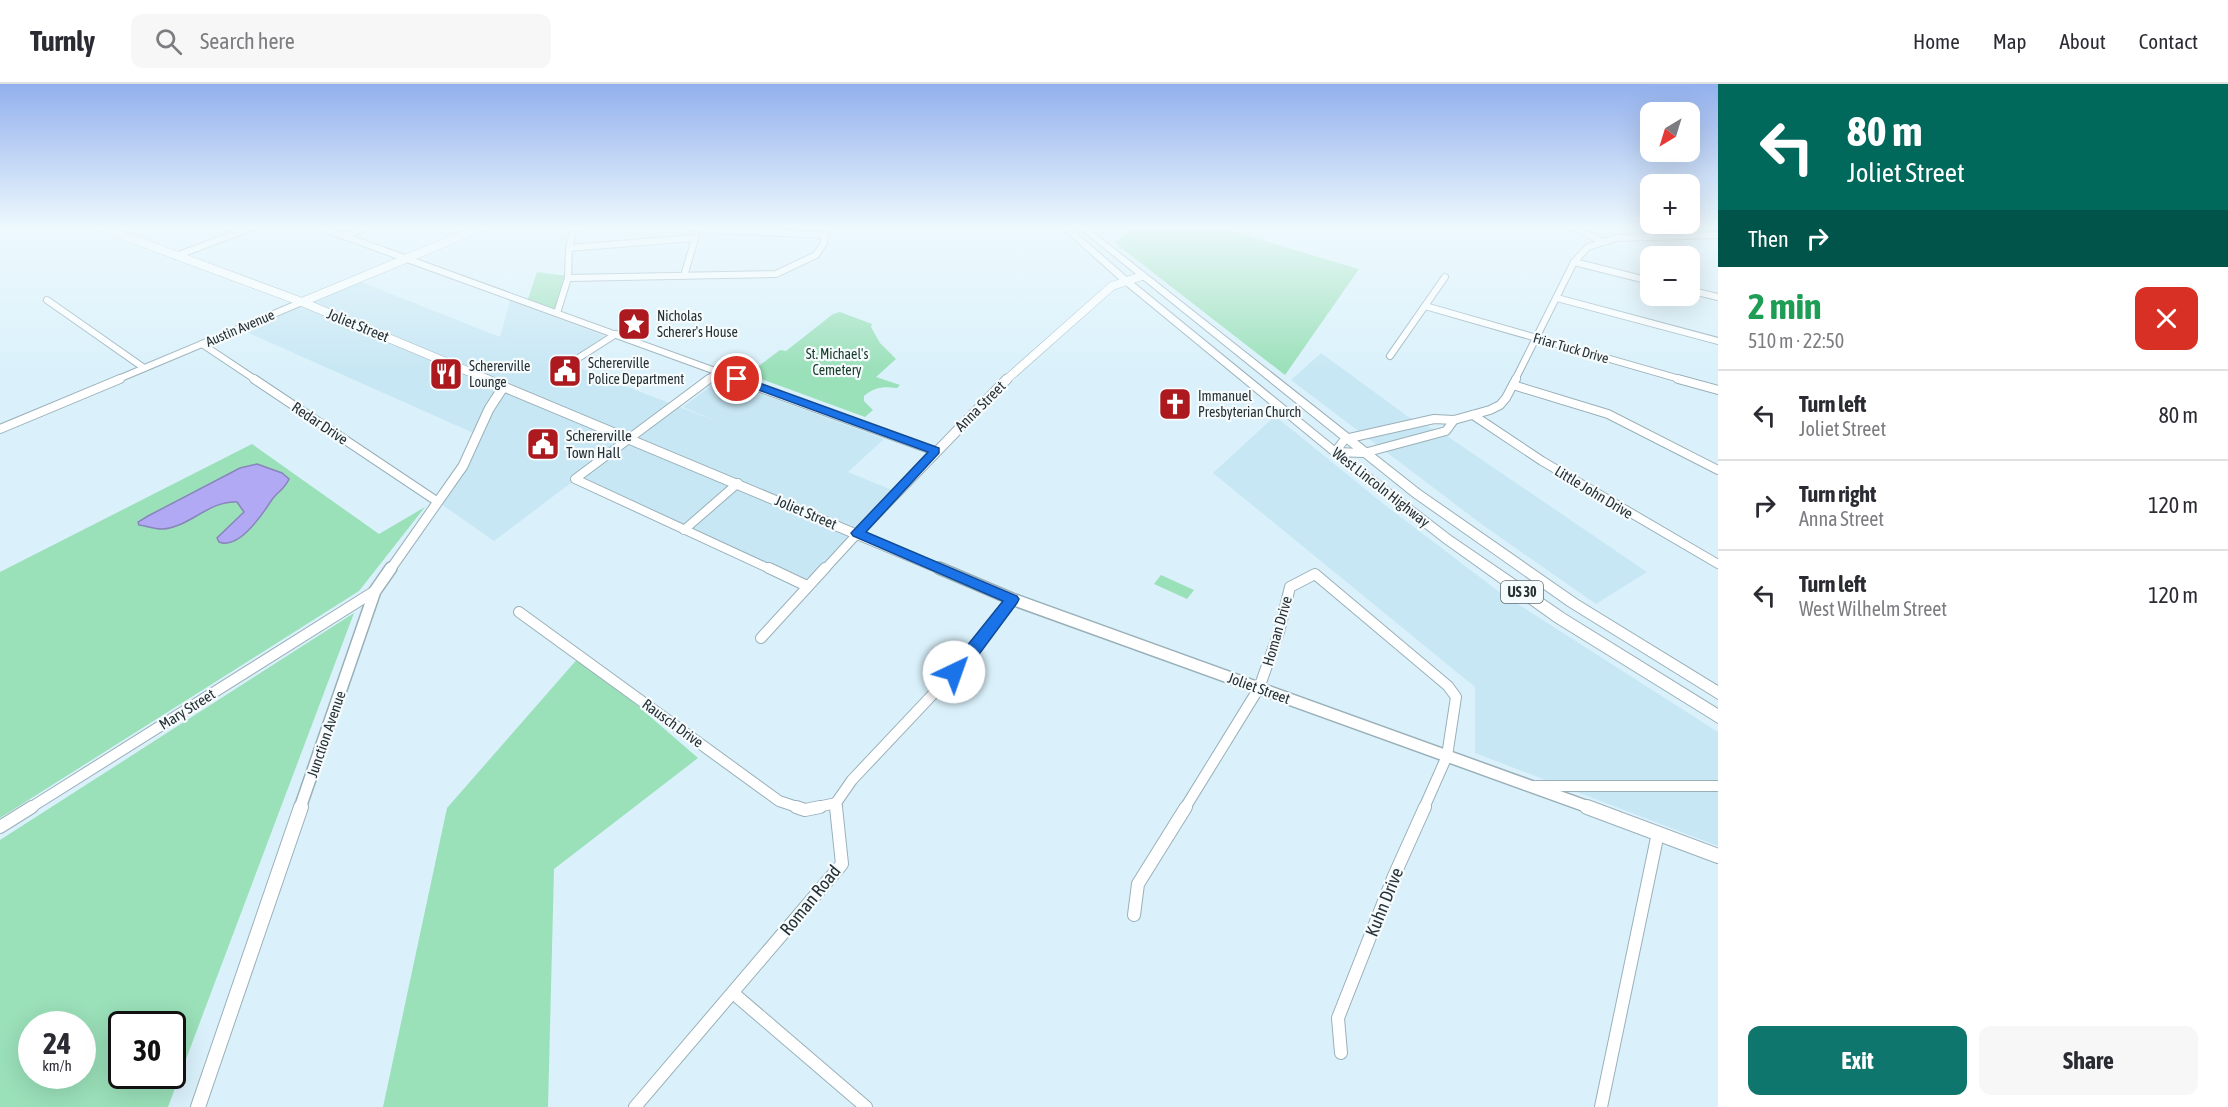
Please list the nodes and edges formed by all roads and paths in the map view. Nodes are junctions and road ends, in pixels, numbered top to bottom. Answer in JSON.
{"nodes":[{"id":1,"x":230,"y":276,"type":"edge"},
{"id":2,"x":366,"y":276,"type":"edge"},
{"id":3,"x":454,"y":276,"type":"edge"},
{"id":4,"x":684,"y":276,"type":"joint"},
{"id":5,"x":696,"y":276,"type":"edge"},
{"id":6,"x":1120,"y":276,"type":"edge"},
{"id":7,"x":1142,"y":276,"type":"joint"},
{"id":8,"x":1568,"y":276,"type":"edge"},
{"id":9,"x":1445,"y":277,"type":"dead end"},
{"id":10,"x":568,"y":278,"type":"joint"},
{"id":11,"x":1125,"y":280,"type":"junction"},
{"id":12,"x":1700,"y":293,"type":"edge"},
{"id":13,"x":1718,"y":297,"type":"edge"},
{"id":14,"x":1557,"y":298,"type":"junction"},
{"id":15,"x":47,"y":300,"type":"dead end"},
{"id":16,"x":302,"y":302,"type":"junction"},
{"id":17,"x":1425,"y":306,"type":"junction"},
{"id":18,"x":557,"y":313,"type":"junction"},
{"id":19,"x":616,"y":334,"type":"junction"},
{"id":20,"x":1538,"y":338,"type":"junction"},
{"id":21,"x":1718,"y":341,"type":"edge"},
{"id":22,"x":202,"y":344,"type":"junction"},
{"id":23,"x":1390,"y":356,"type":"dead end"},
{"id":24,"x":580,"y":357,"type":"dead end"},
{"id":25,"x":144,"y":368,"type":"junction"},
{"id":26,"x":718,"y":372,"type":"junction"},
{"id":27,"x":1513,"y":385,"type":"junction"},
{"id":28,"x":504,"y":386,"type":"junction"},
{"id":29,"x":1718,"y":390,"type":"edge"},
{"id":30,"x":1473,"y":415,"type":"junction"},
{"id":31,"x":1454,"y":420,"type":"junction"},
{"id":32,"x":0,"y":429,"type":"edge"},
{"id":33,"x":629,"y":439,"type":"junction"},
{"id":34,"x":1345,"y":439,"type":"junction"},
{"id":35,"x":935,"y":451,"type":"junction"},
{"id":36,"x":1335,"y":452,"type":"junction"},
{"id":37,"x":1364,"y":453,"type":"junction"},
{"id":38,"x":1718,"y":470,"type":"edge"},
{"id":39,"x":738,"y":483,"type":"junction"},
{"id":40,"x":438,"y":502,"type":"junction"},
{"id":41,"x":684,"y":530,"type":"junction"},
{"id":42,"x":858,"y":533,"type":"junction"},
{"id":43,"x":1718,"y":564,"type":"edge"},
{"id":44,"x":807,"y":586,"type":"junction"},
{"id":45,"x":375,"y":591,"type":"junction"},
{"id":46,"x":1012,"y":599,"type":"junction"},
{"id":47,"x":519,"y":612,"type":"dead end"},
{"id":48,"x":761,"y":638,"type":"dead end"},
{"id":49,"x":1259,"y":688,"type":"junction"},
{"id":50,"x":1718,"y":693,"type":"edge"},
{"id":51,"x":1718,"y":717,"type":"edge"},
{"id":52,"x":1447,"y":756,"type":"junction"},
{"id":53,"x":1533,"y":786,"type":"junction"},
{"id":54,"x":1718,"y":786,"type":"edge"},
{"id":55,"x":836,"y":802,"type":"junction"},
{"id":56,"x":0,"y":826,"type":"edge"},
{"id":57,"x":1658,"y":833,"type":"junction"},
{"id":58,"x":1718,"y":856,"type":"edge"},
{"id":59,"x":1134,"y":915,"type":"dead end"},
{"id":60,"x":733,"y":993,"type":"junction"},
{"id":61,"x":1341,"y":1053,"type":"dead end"},
{"id":62,"x":198,"y":1107,"type":"edge"},
{"id":63,"x":635,"y":1107,"type":"edge"},
{"id":64,"x":866,"y":1107,"type":"edge"},
{"id":65,"x":1601,"y":1107,"type":"edge"}],
"edges":[{"from":1,"to":16,"type":"street","name":"Joliet Street"},
{"from":2,"to":16,"type":"street","name":"Austin Avenue"},
{"from":3,"to":18,"type":"street"},
{"from":4,"to":5,"type":"street"},
{"from":4,"to":10,"type":"street"},
{"from":6,"to":11,"type":"main road","name":"West Lincoln Highway","number":"US 30"},
{"from":7,"to":11,"type":"street","name":"Anna Street"},
{"from":7,"to":34,"type":"main road","name":"West Lincoln Highway","number":"US 30"},
{"from":8,"to":14,"type":"street"},
{"from":9,"to":17,"type":"street"},
{"from":10,"to":18,"type":"street"},
{"from":11,"to":35,"type":"street","name":"Anna Street"},
{"from":11,"to":36,"type":"main road","name":"West Lincoln Highway","number":"US 30"},
{"from":12,"to":13,"type":"street"},
{"from":14,"to":20,"type":"street"},
{"from":14,"to":21,"type":"street"},
{"from":15,"to":25,"type":"street"},
{"from":16,"to":22,"type":"street","name":"Austin Avenue"},
{"from":16,"to":28,"type":"street","name":"Joliet Street"},
{"from":17,"to":20,"type":"street","name":"Friar Tuck Drive"},
{"from":17,"to":23,"type":"street"},
{"from":18,"to":19,"type":"street"},
{"from":19,"to":24,"type":"street"},
{"from":19,"to":26,"type":"street"},
{"from":20,"to":27,"type":"street"},
{"from":20,"to":29,"type":"street","name":"Friar Tuck Drive"},
{"from":22,"to":25,"type":"street","name":"Austin Avenue"},
{"from":22,"to":40,"type":"street","name":"Redar Drive"},
{"from":25,"to":32,"type":"street","name":"Austin Avenue"},
{"from":26,"to":33,"type":"street"},
{"from":26,"to":35,"type":"street"},
{"from":27,"to":30,"type":"street"},
{"from":27,"to":38,"type":"street"},
{"from":28,"to":33,"type":"street","name":"Joliet Street"},
{"from":28,"to":40,"type":"street","name":"Junction Avenue"},
{"from":30,"to":31,"type":"street"},
{"from":30,"to":43,"type":"street","name":"Little John Drive"},
{"from":31,"to":34,"type":"street"},
{"from":31,"to":37,"type":"street"},
{"from":33,"to":39,"type":"street","name":"Joliet Street"},
{"from":33,"to":41,"type":"street"},
{"from":34,"to":36,"type":"street"},
{"from":34,"to":37,"type":"main road","name":"West Lincoln Highway","number":"US 30"},
{"from":35,"to":42,"type":"street","name":"Anna Street"},
{"from":36,"to":37,"type":"street"},
{"from":36,"to":51,"type":"main road","name":"West Lincoln Highway","number":"US 30"},
{"from":37,"to":50,"type":"main road","name":"West Lincoln Highway","number":"US 30"},
{"from":39,"to":41,"type":"street"},
{"from":39,"to":42,"type":"street","name":"Joliet Street"},
{"from":40,"to":45,"type":"street","name":"Junction Avenue"},
{"from":41,"to":44,"type":"street"},
{"from":42,"to":44,"type":"street","name":"Anna Street"},
{"from":42,"to":46,"type":"street","name":"Joliet Street"},
{"from":44,"to":48,"type":"street","name":"Anna Street"},
{"from":45,"to":56,"type":"street","name":"Mary Street"},
{"from":45,"to":62,"type":"street","name":"Junction Avenue"},
{"from":46,"to":49,"type":"street","name":"Joliet Street"},
{"from":46,"to":55,"type":"street"},
{"from":47,"to":55,"type":"street","name":"Rausch Drive"},
{"from":49,"to":52,"type":"street","name":"Joliet Street"},
{"from":49,"to":52,"type":"street","name":"Homan Drive"},
{"from":49,"to":59,"type":"street","name":"Homan Drive"},
{"from":52,"to":53,"type":"street","name":"Joliet Street"},
{"from":52,"to":61,"type":"street","name":"Kuhn Drive"},
{"from":53,"to":54,"type":"street"},
{"from":53,"to":57,"type":"street","name":"Joliet Street"},
{"from":55,"to":60,"type":"street","name":"Roman Road"},
{"from":57,"to":58,"type":"street","name":"Joliet Street"},
{"from":57,"to":65,"type":"street"},
{"from":60,"to":63,"type":"street","name":"Roman Road"},
{"from":60,"to":64,"type":"street"}]}
